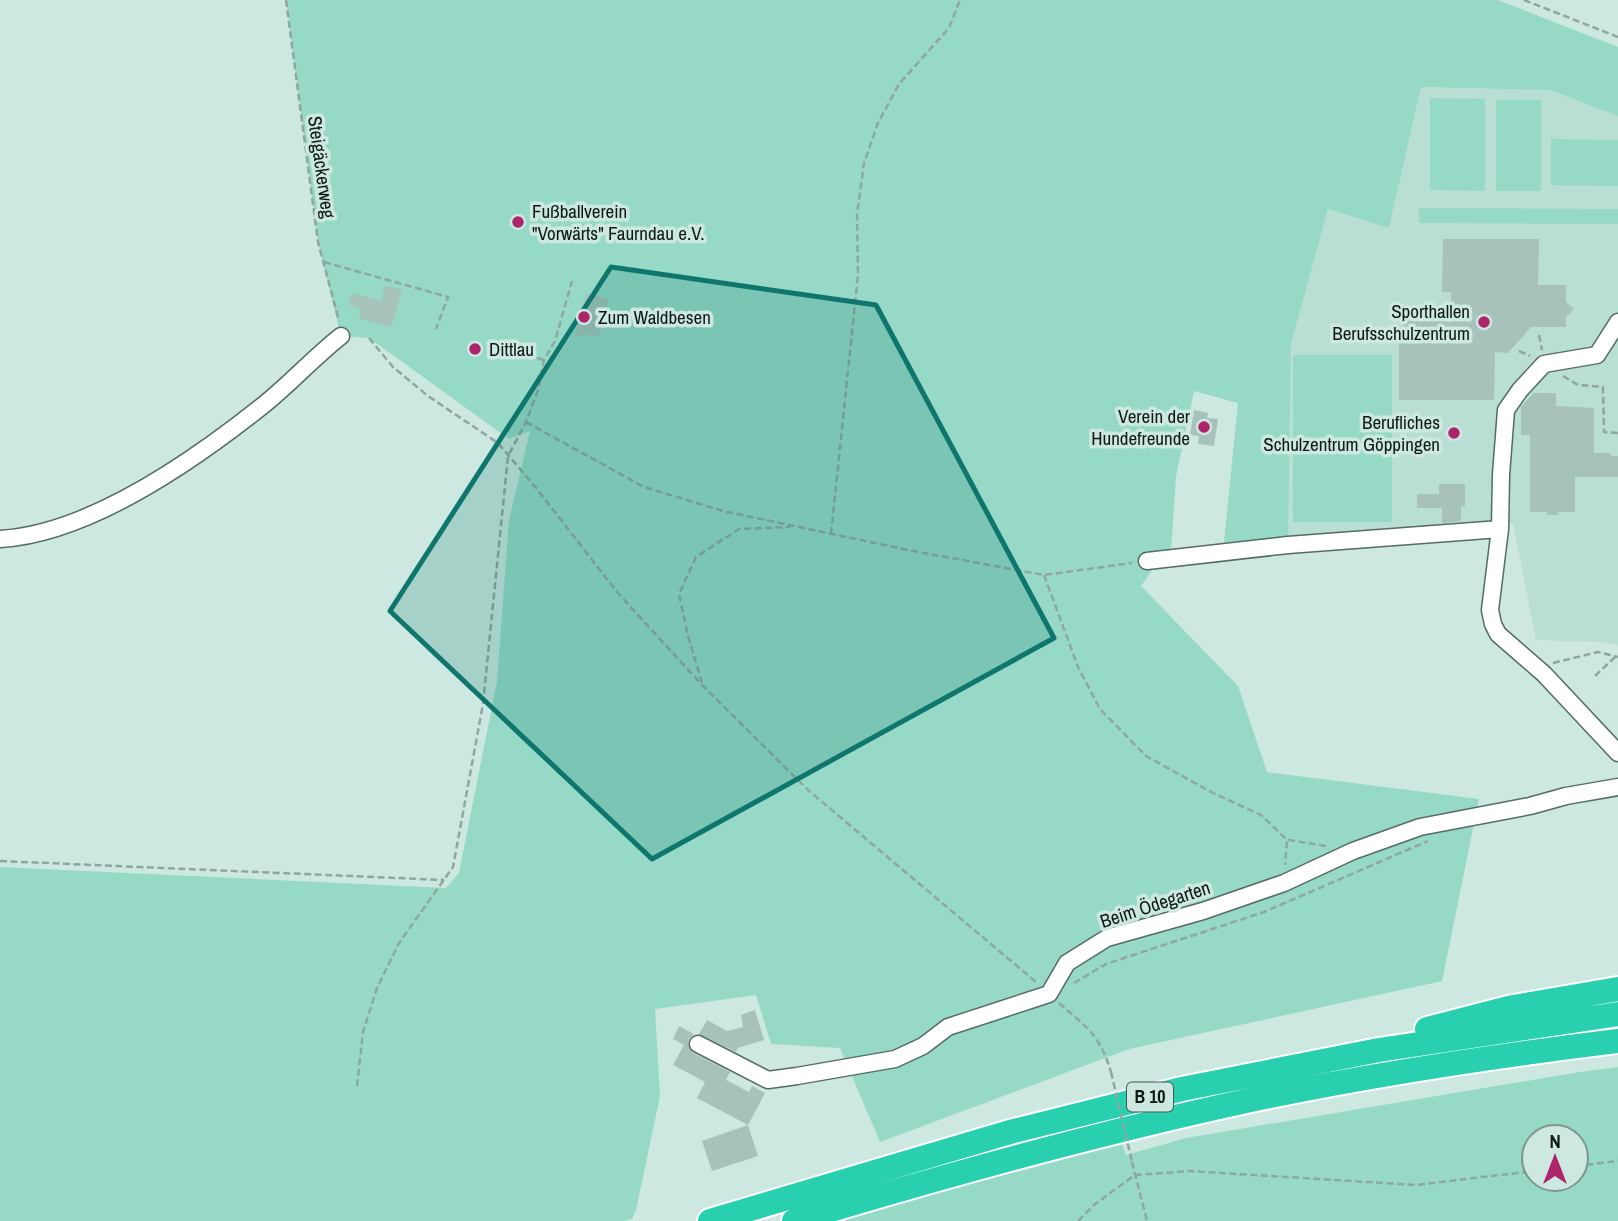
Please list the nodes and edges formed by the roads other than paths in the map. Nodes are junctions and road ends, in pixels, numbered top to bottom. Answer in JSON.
{"nodes":[{"id":1,"x":1618,"y":322,"type":"edge"},
{"id":2,"x":341,"y":336,"type":"road end"},
{"id":3,"x":1500,"y":529,"type":"junction"},
{"id":4,"x":0,"y":539,"type":"edge"},
{"id":5,"x":1147,"y":561,"type":"road end"},
{"id":6,"x":1618,"y":753,"type":"edge"},
{"id":7,"x":1618,"y":787,"type":"edge"},
{"id":8,"x":1618,"y":989,"type":"edge"},
{"id":9,"x":1618,"y":1014,"type":"edge"},
{"id":10,"x":1618,"y":1041,"type":"edge"},
{"id":11,"x":698,"y":1044,"type":"dead end"},
{"id":12,"x":1379,"y":1050,"type":"junction"},
{"id":13,"x":710,"y":1221,"type":"edge"},
{"id":14,"x":794,"y":1221,"type":"edge"}],
"edges":[{"from":1,"to":3,"type":"lane"},
{"from":2,"to":4,"type":"lane"},
{"from":3,"to":5,"type":"lane"},
{"from":3,"to":6,"type":"lane"},
{"from":7,"to":11,"type":"lane","name":"Beim Ödegarten"},
{"from":8,"to":12,"type":"highway","number":"B 10"},
{"from":9,"to":12,"type":"highway","number":"B 10"},
{"from":10,"to":14,"type":"highway","number":"B 10"},
{"from":12,"to":13,"type":"highway","number":"B 10"}]}
